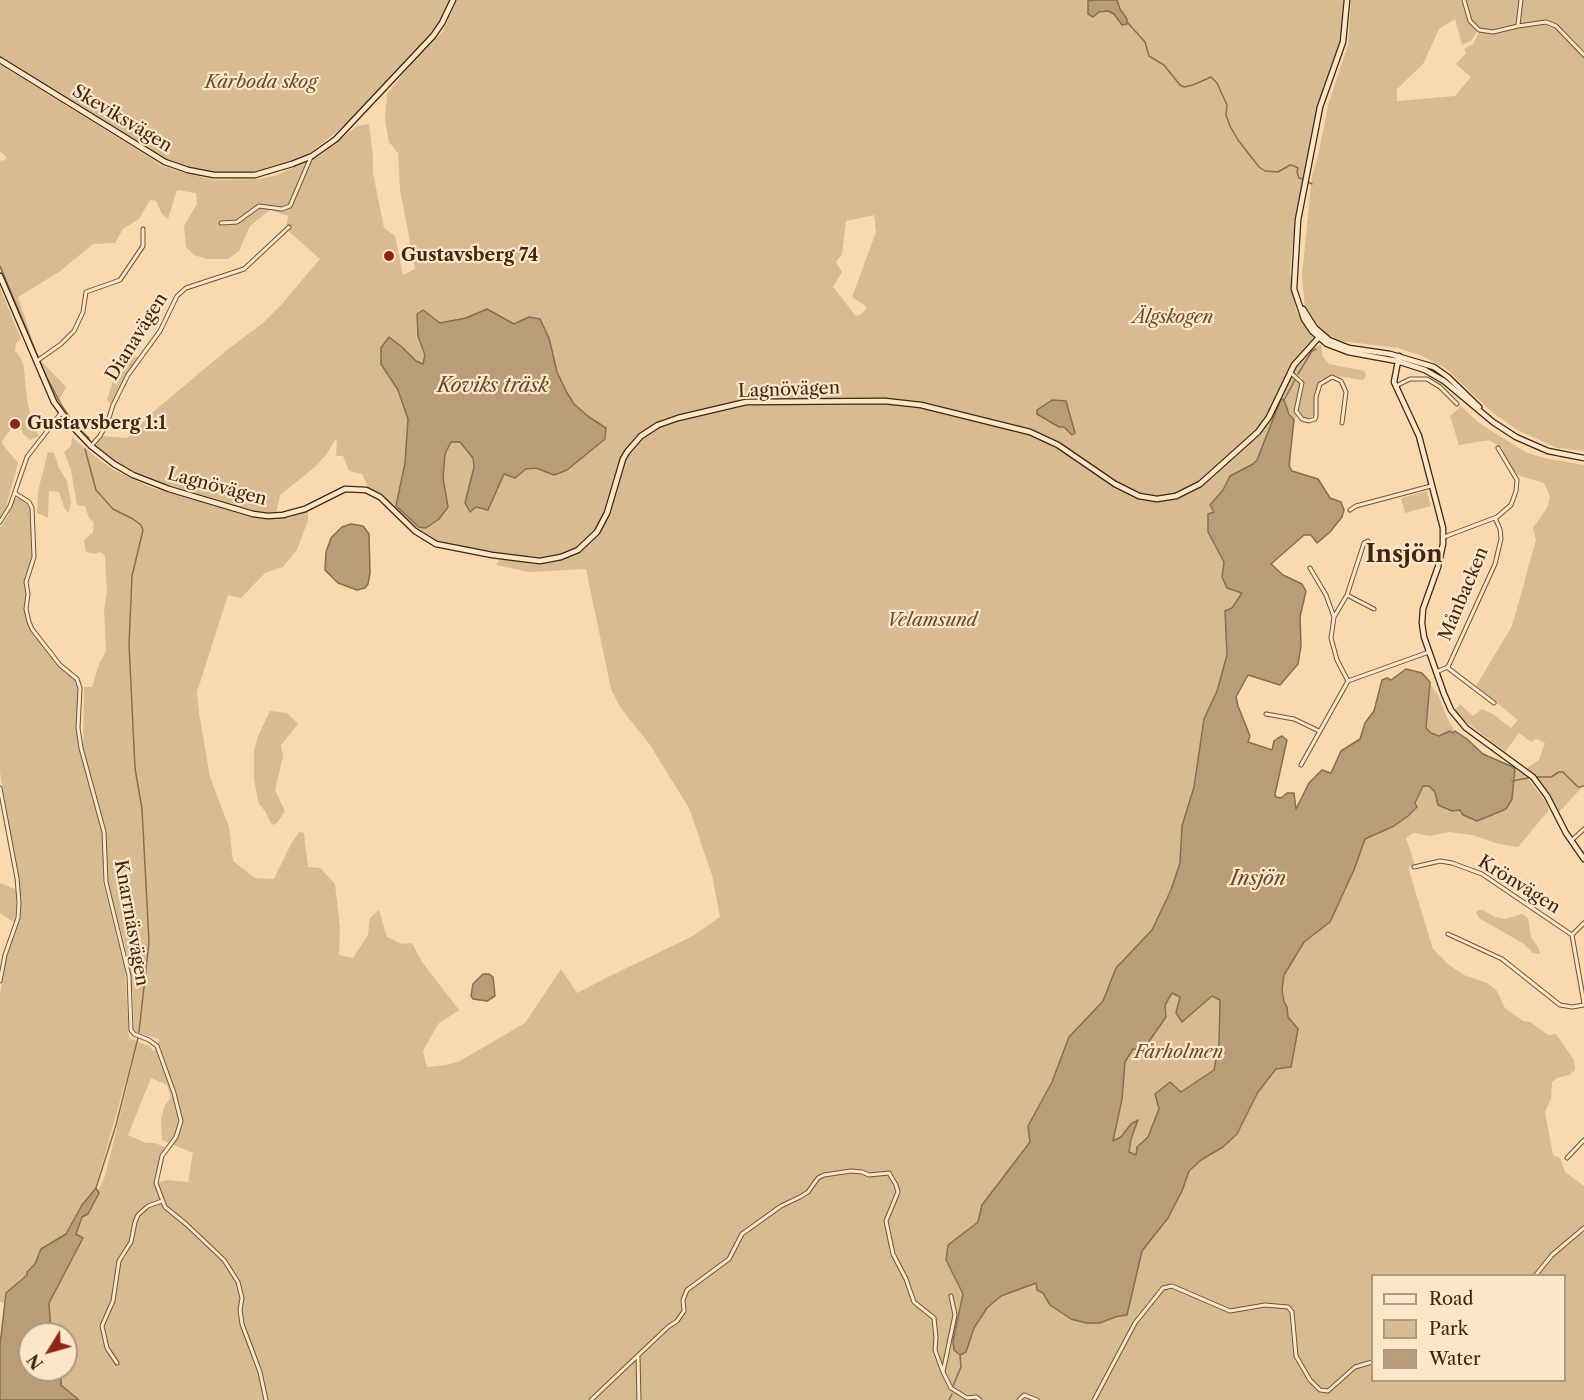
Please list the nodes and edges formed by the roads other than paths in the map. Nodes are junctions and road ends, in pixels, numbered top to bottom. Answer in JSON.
{"nodes":[{"id":1,"x":453,"y":0,"type":"edge"},
{"id":2,"x":1347,"y":0,"type":"edge"},
{"id":3,"x":1464,"y":0,"type":"edge"},
{"id":4,"x":1521,"y":0,"type":"edge"},
{"id":5,"x":1518,"y":26,"type":"junction"},
{"id":6,"x":1584,"y":55,"type":"edge"},
{"id":7,"x":0,"y":60,"type":"edge"},
{"id":8,"x":312,"y":156,"type":"junction"},
{"id":9,"x":221,"y":223,"type":"dead end"},
{"id":10,"x":289,"y":227,"type":"dead end"},
{"id":11,"x":143,"y":229,"type":"dead end"},
{"id":12,"x":0,"y":276,"type":"edge"},
{"id":13,"x":1320,"y":336,"type":"junction"},
{"id":14,"x":1398,"y":358,"type":"junction"},
{"id":15,"x":36,"y":363,"type":"junction"},
{"id":16,"x":1295,"y":375,"type":"junction"},
{"id":17,"x":1396,"y":386,"type":"junction"},
{"id":18,"x":1457,"y":404,"type":"dead end"},
{"id":19,"x":62,"y":413,"type":"junction"},
{"id":20,"x":1342,"y":423,"type":"dead end"},
{"id":21,"x":91,"y":446,"type":"junction"},
{"id":22,"x":1498,"y":448,"type":"dead end"},
{"id":23,"x":1584,"y":458,"type":"edge"},
{"id":24,"x":1433,"y":485,"type":"junction"},
{"id":25,"x":15,"y":493,"type":"junction"},
{"id":26,"x":1350,"y":510,"type":"dead end"},
{"id":27,"x":1495,"y":518,"type":"junction"},
{"id":28,"x":0,"y":522,"type":"edge"},
{"id":29,"x":1444,"y":537,"type":"junction"},
{"id":30,"x":1368,"y":542,"type":"dead end"},
{"id":31,"x":1310,"y":568,"type":"dead end"},
{"id":32,"x":1347,"y":595,"type":"junction"},
{"id":33,"x":1374,"y":609,"type":"dead end"},
{"id":34,"x":1334,"y":617,"type":"junction"},
{"id":35,"x":1429,"y":652,"type":"junction"},
{"id":36,"x":1448,"y":667,"type":"junction"},
{"id":37,"x":1436,"y":672,"type":"junction"},
{"id":38,"x":1348,"y":681,"type":"junction"},
{"id":39,"x":1494,"y":703,"type":"dead end"},
{"id":40,"x":1266,"y":714,"type":"dead end"},
{"id":41,"x":1319,"y":731,"type":"junction"},
{"id":42,"x":1301,"y":765,"type":"dead end"},
{"id":43,"x":0,"y":788,"type":"edge"},
{"id":44,"x":1584,"y":829,"type":"edge"},
{"id":45,"x":1571,"y":842,"type":"junction"},
{"id":46,"x":1584,"y":859,"type":"edge"},
{"id":47,"x":1414,"y":867,"type":"dead end"},
{"id":48,"x":1584,"y":923,"type":"edge"},
{"id":49,"x":1448,"y":934,"type":"dead end"},
{"id":50,"x":1572,"y":935,"type":"junction"},
{"id":51,"x":0,"y":981,"type":"edge"},
{"id":52,"x":1584,"y":1004,"type":"edge"},
{"id":53,"x":1584,"y":1140,"type":"edge"},
{"id":54,"x":1567,"y":1158,"type":"dead end"},
{"id":55,"x":162,"y":1201,"type":"junction"},
{"id":56,"x":1584,"y":1228,"type":"edge"},
{"id":57,"x":1536,"y":1274,"type":"edge"},
{"id":58,"x":951,"y":1296,"type":"dead end"},
{"id":59,"x":638,"y":1356,"type":"junction"},
{"id":60,"x":1371,"y":1362,"type":"edge"},
{"id":61,"x":117,"y":1363,"type":"dead end"},
{"id":62,"x":943,"y":1372,"type":"junction"},
{"id":63,"x":266,"y":1400,"type":"edge"},
{"id":64,"x":591,"y":1400,"type":"edge"},
{"id":65,"x":639,"y":1400,"type":"edge"},
{"id":66,"x":980,"y":1400,"type":"edge"},
{"id":67,"x":1019,"y":1400,"type":"edge"},
{"id":68,"x":1037,"y":1400,"type":"edge"},
{"id":69,"x":1094,"y":1400,"type":"edge"}],
"edges":[{"from":1,"to":8,"type":"street","name":"Skeviksvägen"},
{"from":2,"to":13,"type":"street"},
{"from":3,"to":5,"type":"street"},
{"from":4,"to":5,"type":"street"},
{"from":5,"to":6,"type":"street"},
{"from":7,"to":8,"type":"street","name":"Skeviksvägen"},
{"from":8,"to":9,"type":"street"},
{"from":10,"to":21,"type":"street","name":"Dianavägen"},
{"from":11,"to":15,"type":"street"},
{"from":12,"to":15,"type":"street","name":"Lagnövägen"},
{"from":13,"to":14,"type":"street"},
{"from":13,"to":16,"type":"street","name":"Lagnövägen"},
{"from":14,"to":17,"type":"street"},
{"from":14,"to":23,"type":"street"},
{"from":15,"to":19,"type":"street","name":"Lagnövägen"},
{"from":16,"to":20,"type":"street"},
{"from":16,"to":21,"type":"street","name":"Lagnövägen"},
{"from":17,"to":18,"type":"street"},
{"from":17,"to":24,"type":"street"},
{"from":19,"to":21,"type":"street","name":"Lagnövägen"},
{"from":19,"to":25,"type":"street"},
{"from":22,"to":27,"type":"street"},
{"from":24,"to":26,"type":"street"},
{"from":24,"to":29,"type":"street"},
{"from":25,"to":28,"type":"street"},
{"from":25,"to":55,"type":"street","name":"Knarrnäsvägen"},
{"from":27,"to":29,"type":"street"},
{"from":27,"to":36,"type":"street","name":"Månbacken"},
{"from":29,"to":35,"type":"street"},
{"from":30,"to":32,"type":"street"},
{"from":31,"to":34,"type":"street"},
{"from":32,"to":33,"type":"street"},
{"from":32,"to":34,"type":"street"},
{"from":34,"to":38,"type":"street"},
{"from":35,"to":37,"type":"street"},
{"from":35,"to":38,"type":"street"},
{"from":36,"to":37,"type":"street","name":"Månbacken"},
{"from":36,"to":39,"type":"street"},
{"from":37,"to":45,"type":"street"},
{"from":38,"to":41,"type":"street"},
{"from":40,"to":41,"type":"street"},
{"from":41,"to":42,"type":"street"},
{"from":43,"to":51,"type":"street"},
{"from":44,"to":45,"type":"street"},
{"from":45,"to":46,"type":"street"},
{"from":47,"to":50,"type":"street","name":"Krönvägen"},
{"from":48,"to":50,"type":"street"},
{"from":49,"to":52,"type":"street"},
{"from":50,"to":52,"type":"street"},
{"from":53,"to":54,"type":"street"},
{"from":55,"to":61,"type":"street"},
{"from":55,"to":63,"type":"street"},
{"from":56,"to":57,"type":"street"},
{"from":58,"to":62,"type":"street"},
{"from":59,"to":62,"type":"street"},
{"from":59,"to":64,"type":"street"},
{"from":59,"to":65,"type":"street"},
{"from":60,"to":69,"type":"street"},
{"from":62,"to":66,"type":"street"},
{"from":67,"to":68,"type":"street"}]}
